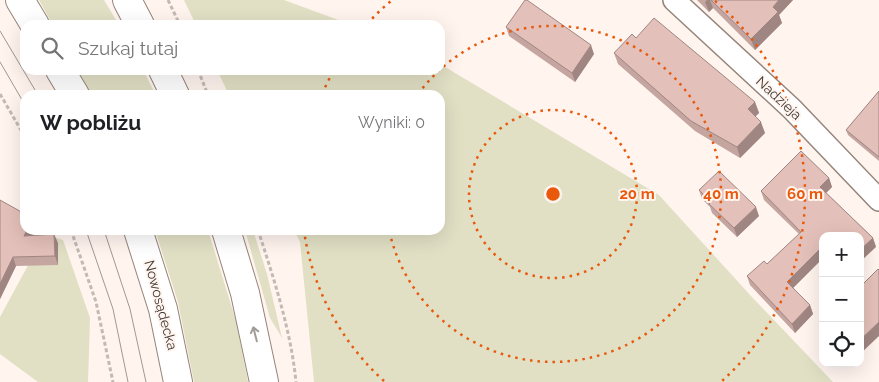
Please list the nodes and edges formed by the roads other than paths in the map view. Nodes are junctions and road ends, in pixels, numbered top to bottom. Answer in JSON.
{"nodes":[{"id":1,"x":20,"y":0,"type":"edge"},
{"id":2,"x":128,"y":0,"type":"edge"},
{"id":3,"x":674,"y":0,"type":"edge"},
{"id":4,"x":31,"y":20,"type":"edge"},
{"id":5,"x":138,"y":20,"type":"edge"},
{"id":6,"x":63,"y":75,"type":"edge"},
{"id":7,"x":165,"y":75,"type":"edge"},
{"id":8,"x":72,"y":90,"type":"edge"},
{"id":9,"x":173,"y":90,"type":"edge"},
{"id":10,"x":879,"y":200,"type":"edge"},
{"id":11,"x":140,"y":235,"type":"edge"},
{"id":12,"x":228,"y":235,"type":"edge"},
{"id":13,"x":178,"y":382,"type":"edge"},
{"id":14,"x":264,"y":382,"type":"edge"}],
"edges":[{"from":1,"to":4,"type":"main road"},
{"from":2,"to":5,"type":"main road"},
{"from":3,"to":10,"type":"street","name":"Nadzieja"},
{"from":6,"to":8,"type":"main road"},
{"from":7,"to":9,"type":"main road"},
{"from":11,"to":13,"type":"main road","name":"Nowosądecka"},
{"from":14,"to":12,"type":"main road","one_way":true}]}
